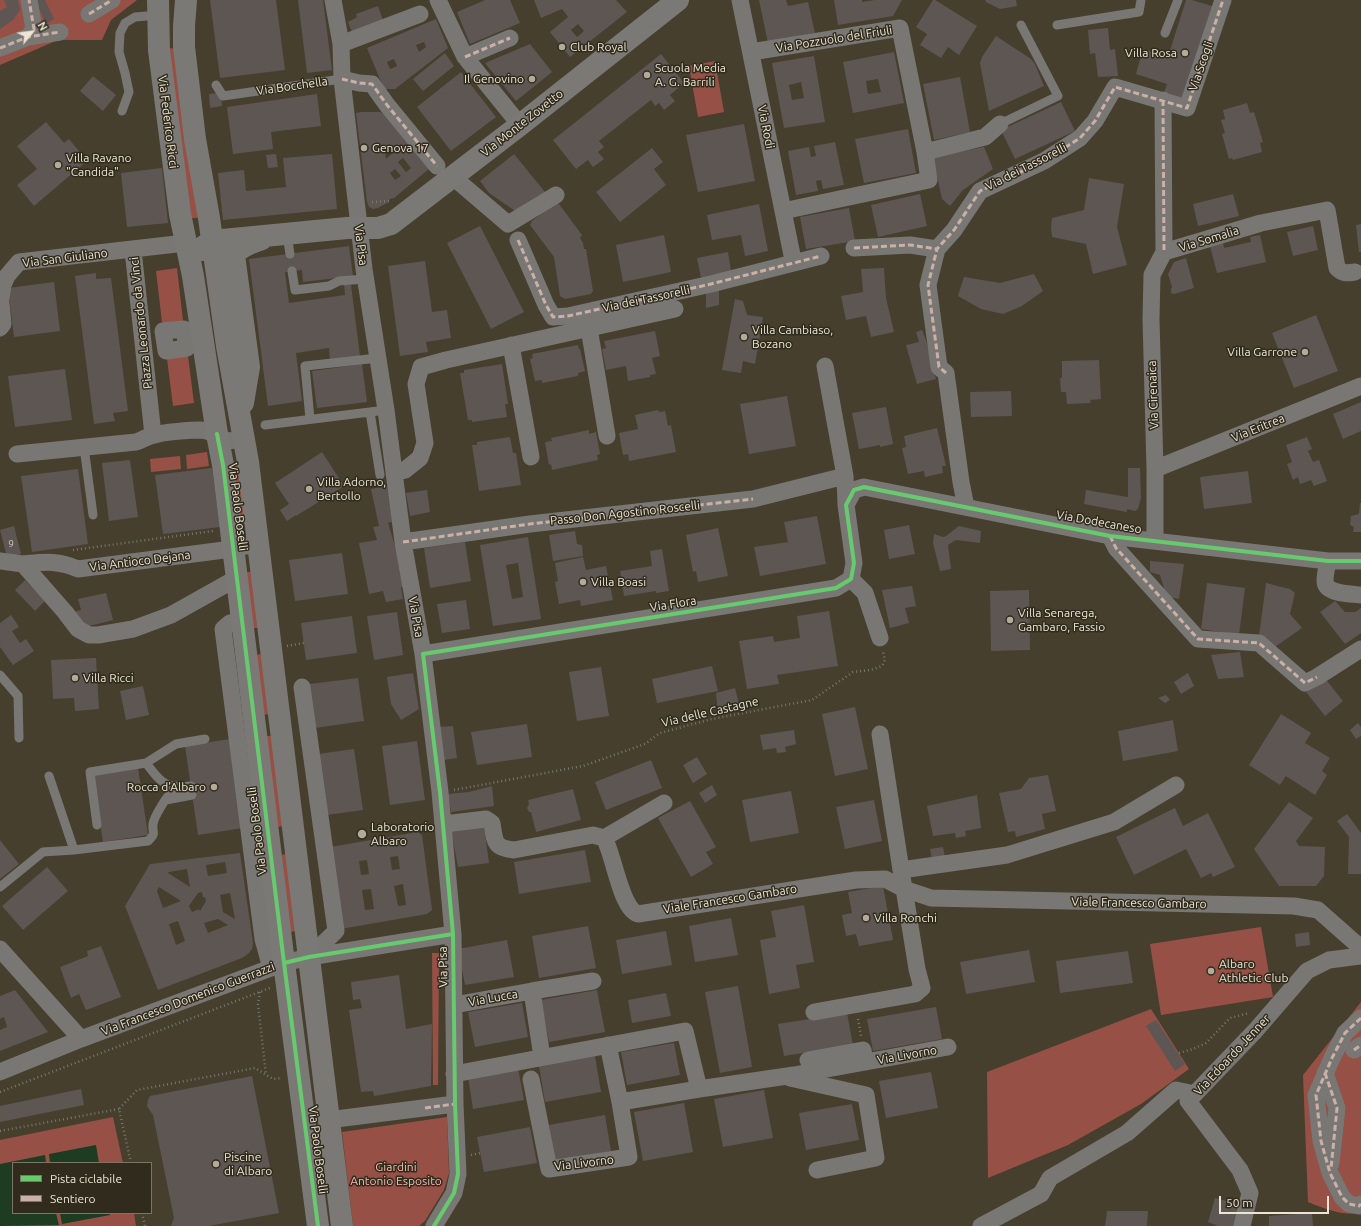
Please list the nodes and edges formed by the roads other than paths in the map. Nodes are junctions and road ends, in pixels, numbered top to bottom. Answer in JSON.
{"nodes":[{"id":1,"x":29,"y":0,"type":"edge"},
{"id":2,"x":112,"y":0,"type":"edge"},
{"id":3,"x":186,"y":0,"type":"edge"},
{"id":4,"x":334,"y":0,"type":"edge"},
{"id":5,"x":678,"y":0,"type":"edge"},
{"id":6,"x":740,"y":0,"type":"edge"},
{"id":7,"x":1141,"y":0,"type":"edge"},
{"id":8,"x":1178,"y":0,"type":"edge"},
{"id":9,"x":1223,"y":0,"type":"edge"},
{"id":10,"x":444,"y":1,"type":"edge"},
{"id":11,"x":158,"y":7,"type":"edge"},
{"id":12,"x":89,"y":14,"type":"dead end"},
{"id":13,"x":420,"y":14,"type":"dead end"},
{"id":14,"x":1021,"y":25,"type":"dead end"},
{"id":15,"x":1058,"y":25,"type":"dead end"},
{"id":16,"x":60,"y":32,"type":"dead end"},
{"id":17,"x":1165,"y":33,"type":"dead end"},
{"id":18,"x":28,"y":37,"type":"junction"},
{"id":19,"x":510,"y":38,"type":"dead end"},
{"id":20,"x":341,"y":44,"type":"junction"},
{"id":21,"x":0,"y":48,"type":"edge"},
{"id":22,"x":751,"y":52,"type":"junction"},
{"id":23,"x":465,"y":57,"type":"junction"},
{"id":24,"x":342,"y":78,"type":"junction"},
{"id":25,"x":216,"y":85,"type":"dead end"},
{"id":26,"x":1162,"y":100,"type":"junction"},
{"id":27,"x":122,"y":111,"type":"dead end"},
{"id":28,"x":1000,"y":124,"type":"joint"},
{"id":29,"x":520,"y":126,"type":"junction"},
{"id":30,"x":925,"y":152,"type":"junction"},
{"id":31,"x":445,"y":171,"type":"junction"},
{"id":32,"x":556,"y":195,"type":"dead end"},
{"id":33,"x":783,"y":211,"type":"junction"},
{"id":34,"x":359,"y":228,"type":"junction"},
{"id":35,"x":518,"y":240,"type":"dead end"},
{"id":36,"x":212,"y":241,"type":"junction"},
{"id":37,"x":185,"y":243,"type":"junction"},
{"id":38,"x":242,"y":243,"type":"junction"},
{"id":39,"x":854,"y":248,"type":"dead end"},
{"id":40,"x":937,"y":249,"type":"junction"},
{"id":41,"x":133,"y":250,"type":"junction"},
{"id":42,"x":1164,"y":252,"type":"junction"},
{"id":43,"x":792,"y":255,"type":"dead end"},
{"id":44,"x":821,"y":256,"type":"dead end"},
{"id":45,"x":292,"y":271,"type":"dead end"},
{"id":46,"x":1355,"y":272,"type":"dead end"},
{"id":47,"x":193,"y":276,"type":"junction"},
{"id":48,"x":366,"y":279,"type":"junction"},
{"id":49,"x":1,"y":304,"type":"edge"},
{"id":50,"x":675,"y":310,"type":"dead end"},
{"id":51,"x":0,"y":328,"type":"edge"},
{"id":52,"x":589,"y":328,"type":"junction"},
{"id":53,"x":511,"y":345,"type":"junction"},
{"id":54,"x":378,"y":358,"type":"junction"},
{"id":55,"x":825,"y":366,"type":"dead end"},
{"id":56,"x":1361,"y":386,"type":"edge"},
{"id":57,"x":378,"y":411,"type":"junction"},
{"id":58,"x":310,"y":419,"type":"junction"},
{"id":59,"x":265,"y":425,"type":"dead end"},
{"id":60,"x":243,"y":432,"type":"junction"},
{"id":61,"x":217,"y":434,"type":"junction"},
{"id":62,"x":153,"y":435,"type":"junction"},
{"id":63,"x":608,"y":436,"type":"dead end"},
{"id":64,"x":84,"y":447,"type":"junction"},
{"id":65,"x":17,"y":454,"type":"dead end"},
{"id":66,"x":531,"y":457,"type":"dead end"},
{"id":67,"x":1155,"y":469,"type":"junction"},
{"id":68,"x":387,"y":474,"type":"junction"},
{"id":69,"x":845,"y":476,"type":"junction"},
{"id":70,"x":846,"y":505,"type":"junction"},
{"id":71,"x":966,"y":507,"type":"junction"},
{"id":72,"x":92,"y":515,"type":"dead end"},
{"id":73,"x":1110,"y":536,"type":"junction"},
{"id":74,"x":1155,"y":541,"type":"junction"},
{"id":75,"x":403,"y":542,"type":"junction"},
{"id":76,"x":258,"y":544,"type":"junction"},
{"id":77,"x":233,"y":548,"type":"junction"},
{"id":78,"x":1328,"y":561,"type":"junction"},
{"id":79,"x":1361,"y":561,"type":"edge"},
{"id":80,"x":10,"y":562,"type":"edge"},
{"id":81,"x":237,"y":578,"type":"junction"},
{"id":82,"x":851,"y":579,"type":"junction"},
{"id":83,"x":1361,"y":595,"type":"edge"},
{"id":84,"x":242,"y":620,"type":"junction"},
{"id":85,"x":880,"y":638,"type":"road end"},
{"id":86,"x":1361,"y":649,"type":"edge"},
{"id":87,"x":422,"y":654,"type":"junction"},
{"id":88,"x":0,"y":675,"type":"edge"},
{"id":89,"x":302,"y":687,"type":"dead end"},
{"id":90,"x":880,"y":734,"type":"dead end"},
{"id":91,"x":19,"y":738,"type":"dead end"},
{"id":92,"x":205,"y":739,"type":"dead end"},
{"id":93,"x":283,"y":744,"type":"junction"},
{"id":94,"x":311,"y":745,"type":"junction"},
{"id":95,"x":146,"y":763,"type":"junction"},
{"id":96,"x":49,"y":776,"type":"dead end"},
{"id":97,"x":1176,"y":785,"type":"dead end"},
{"id":98,"x":664,"y":803,"type":"dead end"},
{"id":99,"x":444,"y":824,"type":"junction"},
{"id":100,"x":96,"y":825,"type":"dead end"},
{"id":101,"x":604,"y":838,"type":"junction"},
{"id":102,"x":74,"y":850,"type":"junction"},
{"id":103,"x":901,"y":870,"type":"junction"},
{"id":104,"x":0,"y":887,"type":"edge"},
{"id":105,"x":904,"y":889,"type":"junction"},
{"id":106,"x":453,"y":934,"type":"junction"},
{"id":107,"x":0,"y":948,"type":"edge"},
{"id":108,"x":1361,"y":948,"type":"edge"},
{"id":109,"x":1361,"y":956,"type":"edge"},
{"id":110,"x":309,"y":958,"type":"junction"},
{"id":111,"x":277,"y":966,"type":"junction"},
{"id":112,"x":593,"y":981,"type":"dead end"},
{"id":113,"x":532,"y":991,"type":"junction"},
{"id":114,"x":454,"y":1005,"type":"junction"},
{"id":115,"x":814,"y":1012,"type":"dead end"},
{"id":116,"x":1361,"y":1018,"type":"edge"},
{"id":117,"x":81,"y":1039,"type":"junction"},
{"id":118,"x":608,"y":1045,"type":"junction"},
{"id":119,"x":948,"y":1047,"type":"dead end"},
{"id":120,"x":864,"y":1056,"type":"junction"},
{"id":121,"x":542,"y":1057,"type":"junction"},
{"id":122,"x":808,"y":1060,"type":"dead end"},
{"id":123,"x":0,"y":1072,"type":"edge"},
{"id":124,"x":454,"y":1074,"type":"junction"},
{"id":125,"x":782,"y":1077,"type":"junction"},
{"id":126,"x":531,"y":1079,"type":"dead end"},
{"id":127,"x":699,"y":1089,"type":"junction"},
{"id":128,"x":1195,"y":1094,"type":"junction"},
{"id":129,"x":620,"y":1102,"type":"junction"},
{"id":130,"x":455,"y":1104,"type":"junction"},
{"id":131,"x":328,"y":1120,"type":"junction"},
{"id":132,"x":817,"y":1170,"type":"dead end"},
{"id":133,"x":1361,"y":1204,"type":"edge"},
{"id":134,"x":318,"y":1226,"type":"edge"},
{"id":135,"x":342,"y":1226,"type":"edge"},
{"id":136,"x":434,"y":1226,"type":"edge"},
{"id":137,"x":981,"y":1226,"type":"edge"},
{"id":138,"x":1242,"y":1226,"type":"edge"}],
"edges":[{"from":1,"to":18,"type":"street"},
{"from":2,"to":12,"type":"street"},
{"from":3,"to":36,"type":"main road","name":"Via Federico Ricci"},
{"from":4,"to":20,"type":"street","name":"Via Bocchella"},
{"from":5,"to":29,"type":"main road","name":"Via Monte Zovetto"},
{"from":6,"to":22,"type":"street","name":"Via Rodi"},
{"from":7,"to":15,"type":"lane"},
{"from":8,"to":17,"type":"lane"},
{"from":9,"to":26,"type":"street","name":"Via Scogli"},
{"from":10,"to":23,"type":"street"},
{"from":11,"to":27,"type":"lane"},
{"from":11,"to":37,"type":"main road","name":"Via Federico Ricci"},
{"from":13,"to":20,"type":"street"},
{"from":14,"to":28,"type":"lane"},
{"from":16,"to":18,"type":"street"},
{"from":18,"to":21,"type":"street"},
{"from":19,"to":23,"type":"street"},
{"from":20,"to":24,"type":"street","name":"Via Bocchella"},
{"from":22,"to":30,"type":"street","name":"Via Pozzuolo del Friuli"},
{"from":22,"to":33,"type":"street","name":"Via Rodi"},
{"from":23,"to":29,"type":"street"},
{"from":24,"to":25,"type":"lane","name":"Via Bocchella"},
{"from":24,"to":31,"type":"street"},
{"from":24,"to":34,"type":"street","name":"Via Pisa"},
{"from":26,"to":40,"type":"street","name":"Via dei Tassorelli"},
{"from":26,"to":42,"type":"street","name":"Via Somalia"},
{"from":28,"to":30,"type":"street"},
{"from":29,"to":31,"type":"main road","name":"Via Monte Zovetto"},
{"from":30,"to":33,"type":"street"},
{"from":31,"to":32,"type":"street"},
{"from":31,"to":34,"type":"main road","name":"Via Monte Zovetto"},
{"from":33,"to":43,"type":"street","name":"Via Rodi"},
{"from":34,"to":38,"type":"main road","name":"Via Monte Zovetto"},
{"from":34,"to":48,"type":"street","name":"Via Pisa"},
{"from":35,"to":44,"type":"street","name":"Via dei Tassorelli"},
{"from":36,"to":38,"type":"main road"},
{"from":36,"to":47,"type":"main road"},
{"from":36,"to":60,"type":"main road"},
{"from":37,"to":41,"type":"street","name":"Piazza Leonardo da Vinci"},
{"from":37,"to":47,"type":"main road"},
{"from":38,"to":60,"type":"main road"},
{"from":39,"to":40,"type":"street"},
{"from":40,"to":71,"type":"street","name":"Via dei Tassorelli"},
{"from":41,"to":49,"type":"street","name":"Via San Giuliano"},
{"from":41,"to":62,"type":"street","name":"Piazza Leonardo da Vinci"},
{"from":42,"to":46,"type":"street","name":"Via Somalia"},
{"from":42,"to":67,"type":"street","name":"Via Cirenaica"},
{"from":45,"to":48,"type":"lane"},
{"from":47,"to":61,"type":"main road"},
{"from":48,"to":54,"type":"street","name":"Via Pisa"},
{"from":49,"to":51,"type":"street","name":"Via San Giuliano"},
{"from":50,"to":52,"type":"street"},
{"from":52,"to":53,"type":"street"},
{"from":52,"to":63,"type":"street"},
{"from":53,"to":66,"type":"street"},
{"from":53,"to":68,"type":"street"},
{"from":54,"to":57,"type":"street","name":"Via Pisa"},
{"from":54,"to":58,"type":"lane"},
{"from":55,"to":69,"type":"street"},
{"from":56,"to":67,"type":"street","name":"Via Eritrea"},
{"from":57,"to":58,"type":"lane"},
{"from":57,"to":68,"type":"street","name":"Via Pisa"},
{"from":58,"to":59,"type":"lane"},
{"from":60,"to":61,"type":"street"},
{"from":60,"to":76,"type":"main road","name":"Via Paolo Boselli"},
{"from":61,"to":62,"type":"street"},
{"from":61,"to":77,"type":"main road","name":"Via Paolo Boselli"},
{"from":62,"to":64,"type":"street"},
{"from":64,"to":65,"type":"street"},
{"from":64,"to":72,"type":"lane"},
{"from":67,"to":74,"type":"street","name":"Via Cirenaica"},
{"from":68,"to":75,"type":"street","name":"Via Pisa"},
{"from":69,"to":70,"type":"street"},
{"from":69,"to":75,"type":"street","name":"Passo Don Agostino Roscelli"},
{"from":70,"to":71,"type":"street","name":"Via Dodecaneso"},
{"from":70,"to":82,"type":"street"},
{"from":71,"to":73,"type":"street","name":"Via Dodecaneso"},
{"from":73,"to":74,"type":"street","name":"Via Dodecaneso"},
{"from":73,"to":86,"type":"street"},
{"from":74,"to":78,"type":"street","name":"Via Dodecaneso"},
{"from":75,"to":87,"type":"street","name":"Via Pisa"},
{"from":76,"to":77,"type":"street","name":"Via Antioco Dejana"},
{"from":76,"to":93,"type":"main road","name":"Via Paolo Boselli"},
{"from":77,"to":80,"type":"street","name":"Via Antioco Dejana"},
{"from":77,"to":81,"type":"main road","name":"Via Paolo Boselli"},
{"from":78,"to":79,"type":"street","name":"Via Dodecaneso"},
{"from":78,"to":83,"type":"street"},
{"from":80,"to":81,"type":"street"},
{"from":81,"to":84,"type":"main road","name":"Via Paolo Boselli"},
{"from":82,"to":85,"type":"street"},
{"from":82,"to":87,"type":"street","name":"Via Flora"},
{"from":84,"to":111,"type":"main road","name":"Via Paolo Boselli"},
{"from":84,"to":111,"type":"street","name":"Via Paolo Boselli"},
{"from":87,"to":99,"type":"street","name":"Via Pisa"},
{"from":88,"to":91,"type":"lane"},
{"from":89,"to":94,"type":"street"},
{"from":90,"to":103,"type":"street"},
{"from":92,"to":95,"type":"lane"},
{"from":93,"to":94,"type":"street"},
{"from":93,"to":110,"type":"main road","name":"Via Paolo Boselli"},
{"from":94,"to":110,"type":"street"},
{"from":95,"to":100,"type":"lane"},
{"from":95,"to":102,"type":"lane"},
{"from":96,"to":102,"type":"lane"},
{"from":97,"to":103,"type":"street"},
{"from":98,"to":101,"type":"street"},
{"from":99,"to":101,"type":"street"},
{"from":99,"to":106,"type":"street","name":"Via Pisa"},
{"from":101,"to":105,"type":"street","name":"Viale Francesco Gambaro"},
{"from":102,"to":104,"type":"lane"},
{"from":103,"to":105,"type":"street"},
{"from":105,"to":108,"type":"street","name":"Viale Francesco Gambaro"},
{"from":105,"to":115,"type":"street"},
{"from":106,"to":110,"type":"street","name":"Via Francesco Domenico Guerrazzi"},
{"from":106,"to":114,"type":"street","name":"Via Pisa"},
{"from":107,"to":117,"type":"street"},
{"from":109,"to":128,"type":"street","name":"Via Edoardo Jenner"},
{"from":110,"to":111,"type":"street","name":"Via Francesco Domenico Guerrazzi"},
{"from":110,"to":131,"type":"main road","name":"Via Paolo Boselli"},
{"from":111,"to":117,"type":"street","name":"Via Francesco Domenico Guerrazzi"},
{"from":111,"to":134,"type":"main road","name":"Via Paolo Boselli"},
{"from":112,"to":113,"type":"street","name":"Via Lucca"},
{"from":113,"to":114,"type":"street","name":"Via Lucca"},
{"from":113,"to":121,"type":"street","name":"Via Lucca"},
{"from":114,"to":124,"type":"street","name":"Via Pisa"},
{"from":116,"to":133,"type":"street"},
{"from":117,"to":123,"type":"street","name":"Via Francesco Domenico Guerrazzi"},
{"from":118,"to":121,"type":"street"},
{"from":118,"to":127,"type":"street"},
{"from":118,"to":129,"type":"street","name":"Via Livorno"},
{"from":119,"to":120,"type":"street","name":"Via Livorno"},
{"from":120,"to":122,"type":"street","name":"Via Livorno"},
{"from":120,"to":125,"type":"street","name":"Via Livorno"},
{"from":121,"to":124,"type":"street"},
{"from":124,"to":130,"type":"street","name":"Via Pisa"},
{"from":125,"to":127,"type":"street","name":"Via Livorno"},
{"from":125,"to":132,"type":"street","name":"Via Livorno"},
{"from":126,"to":129,"type":"street","name":"Via Livorno"},
{"from":127,"to":129,"type":"street","name":"Via Livorno"},
{"from":128,"to":137,"type":"street"},
{"from":128,"to":138,"type":"street","name":"Via Edoardo Jenner"},
{"from":130,"to":131,"type":"street"},
{"from":130,"to":136,"type":"street","name":"Via Pisa"},
{"from":131,"to":135,"type":"main road","name":"Via Paolo Boselli"}]}
